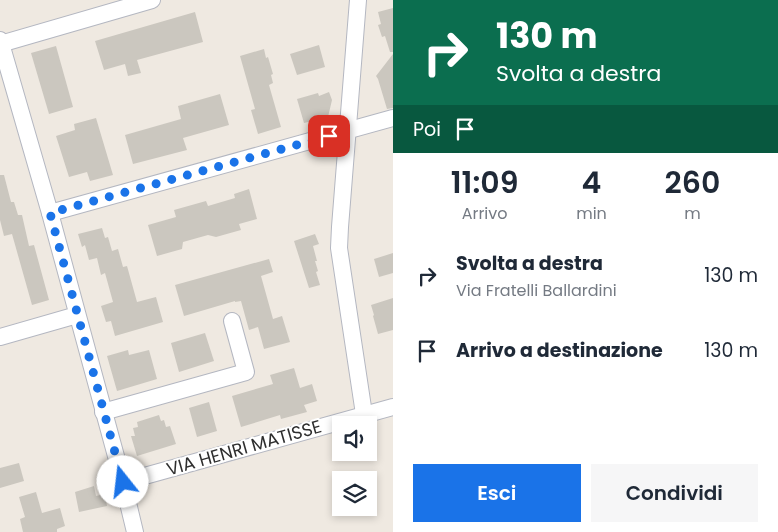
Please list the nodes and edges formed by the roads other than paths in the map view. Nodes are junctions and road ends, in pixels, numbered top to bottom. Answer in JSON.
{"nodes":[{"id":1,"x":152,"y":0,"type":"edge"},
{"id":2,"x":358,"y":0,"type":"edge"},
{"id":3,"x":0,"y":42,"type":"edge"},
{"id":4,"x":393,"y":118,"type":"edge"},
{"id":5,"x":348,"y":130,"type":"junction"},
{"id":6,"x":50,"y":213,"type":"junction"},
{"id":7,"x":77,"y":315,"type":"junction"},
{"id":8,"x":232,"y":321,"type":"dead end"},
{"id":9,"x":0,"y":337,"type":"edge"},
{"id":10,"x":393,"y":407,"type":"edge"},
{"id":11,"x":103,"y":412,"type":"junction"},
{"id":12,"x":364,"y":414,"type":"junction"},
{"id":13,"x":123,"y":482,"type":"junction"},
{"id":14,"x":135,"y":532,"type":"edge"}],
"edges":[{"from":1,"to":3,"type":"street"},
{"from":2,"to":5,"type":"street"},
{"from":3,"to":6,"type":"street"},
{"from":4,"to":5,"type":"street"},
{"from":5,"to":6,"type":"street"},
{"from":5,"to":12,"type":"street"},
{"from":6,"to":7,"type":"street"},
{"from":7,"to":9,"type":"street"},
{"from":7,"to":11,"type":"street"},
{"from":8,"to":11,"type":"street"},
{"from":10,"to":12,"type":"street","name":"VIA HENRI MATISSE"},
{"from":11,"to":13,"type":"street"},
{"from":12,"to":13,"type":"street","name":"VIA HENRI MATISSE"},
{"from":13,"to":14,"type":"street"}]}
